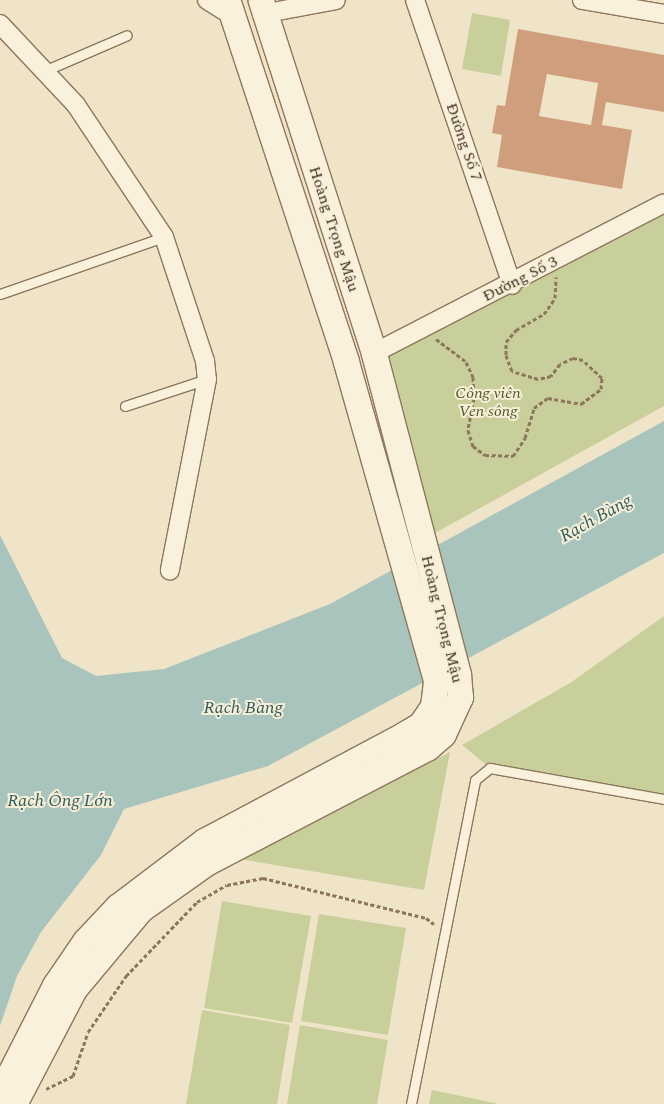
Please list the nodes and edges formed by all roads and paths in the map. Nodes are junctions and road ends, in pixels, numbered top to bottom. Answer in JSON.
{"nodes":[{"id":1,"x":207,"y":0,"type":"edge"},
{"id":2,"x":336,"y":0,"type":"edge"},
{"id":3,"x":415,"y":0,"type":"edge"},
{"id":4,"x":582,"y":0,"type":"edge"},
{"id":5,"x":228,"y":6,"type":"edge"},
{"id":6,"x":262,"y":7,"type":"edge"},
{"id":7,"x":664,"y":14,"type":"edge"},
{"id":8,"x":0,"y":24,"type":"edge"},
{"id":9,"x":127,"y":35,"type":"dead end"},
{"id":10,"x":44,"y":71,"type":"junction"},
{"id":11,"x":664,"y":203,"type":"edge"},
{"id":12,"x":164,"y":237,"type":"junction"},
{"id":13,"x":554,"y":262,"type":"junction"},
{"id":14,"x":512,"y":284,"type":"junction"},
{"id":15,"x":0,"y":294,"type":"edge"},
{"id":16,"x":420,"y":330,"type":"junction"},
{"id":17,"x":374,"y":353,"type":"junction"},
{"id":18,"x":207,"y":379,"type":"junction"},
{"id":19,"x":125,"y":406,"type":"dead end"},
{"id":20,"x":170,"y":570,"type":"dead end"},
{"id":21,"x":664,"y":799,"type":"edge"},
{"id":22,"x":289,"y":805,"type":"junction"},
{"id":23,"x":443,"y":930,"type":"junction"},
{"id":24,"x":11,"y":1096,"type":"edge"},
{"id":25,"x":411,"y":1104,"type":"edge"}],
"edges":[{"from":1,"to":5,"type":"street"},
{"from":2,"to":6,"type":"street"},
{"from":3,"to":14,"type":"street","name":"Đường Số 7"},
{"from":4,"to":7,"type":"street"},
{"from":5,"to":6,"type":"main road"},
{"from":5,"to":22,"type":"main road","name":"Hoàng Trọng Mậu"},
{"from":6,"to":17,"type":"main road","name":"Hoàng Trọng Mậu"},
{"from":8,"to":10,"type":"street"},
{"from":9,"to":10,"type":"lane"},
{"from":10,"to":12,"type":"street"},
{"from":11,"to":13,"type":"street","name":"Đường Số 3"},
{"from":12,"to":15,"type":"lane"},
{"from":12,"to":18,"type":"street"},
{"from":13,"to":14,"type":"street","name":"Đường Số 3"},
{"from":13,"to":16,"type":"path"},
{"from":14,"to":16,"type":"street","name":"Đường Số 3"},
{"from":16,"to":17,"type":"street","name":"Đường Số 3"},
{"from":17,"to":22,"type":"main road","name":"Hoàng Trọng Mậu"},
{"from":18,"to":19,"type":"lane"},
{"from":18,"to":20,"type":"street"},
{"from":21,"to":23,"type":"lane"},
{"from":22,"to":24,"type":"main road","name":"Hoàng Trọng Mậu"},
{"from":23,"to":24,"type":"path"},
{"from":23,"to":25,"type":"lane"}]}
